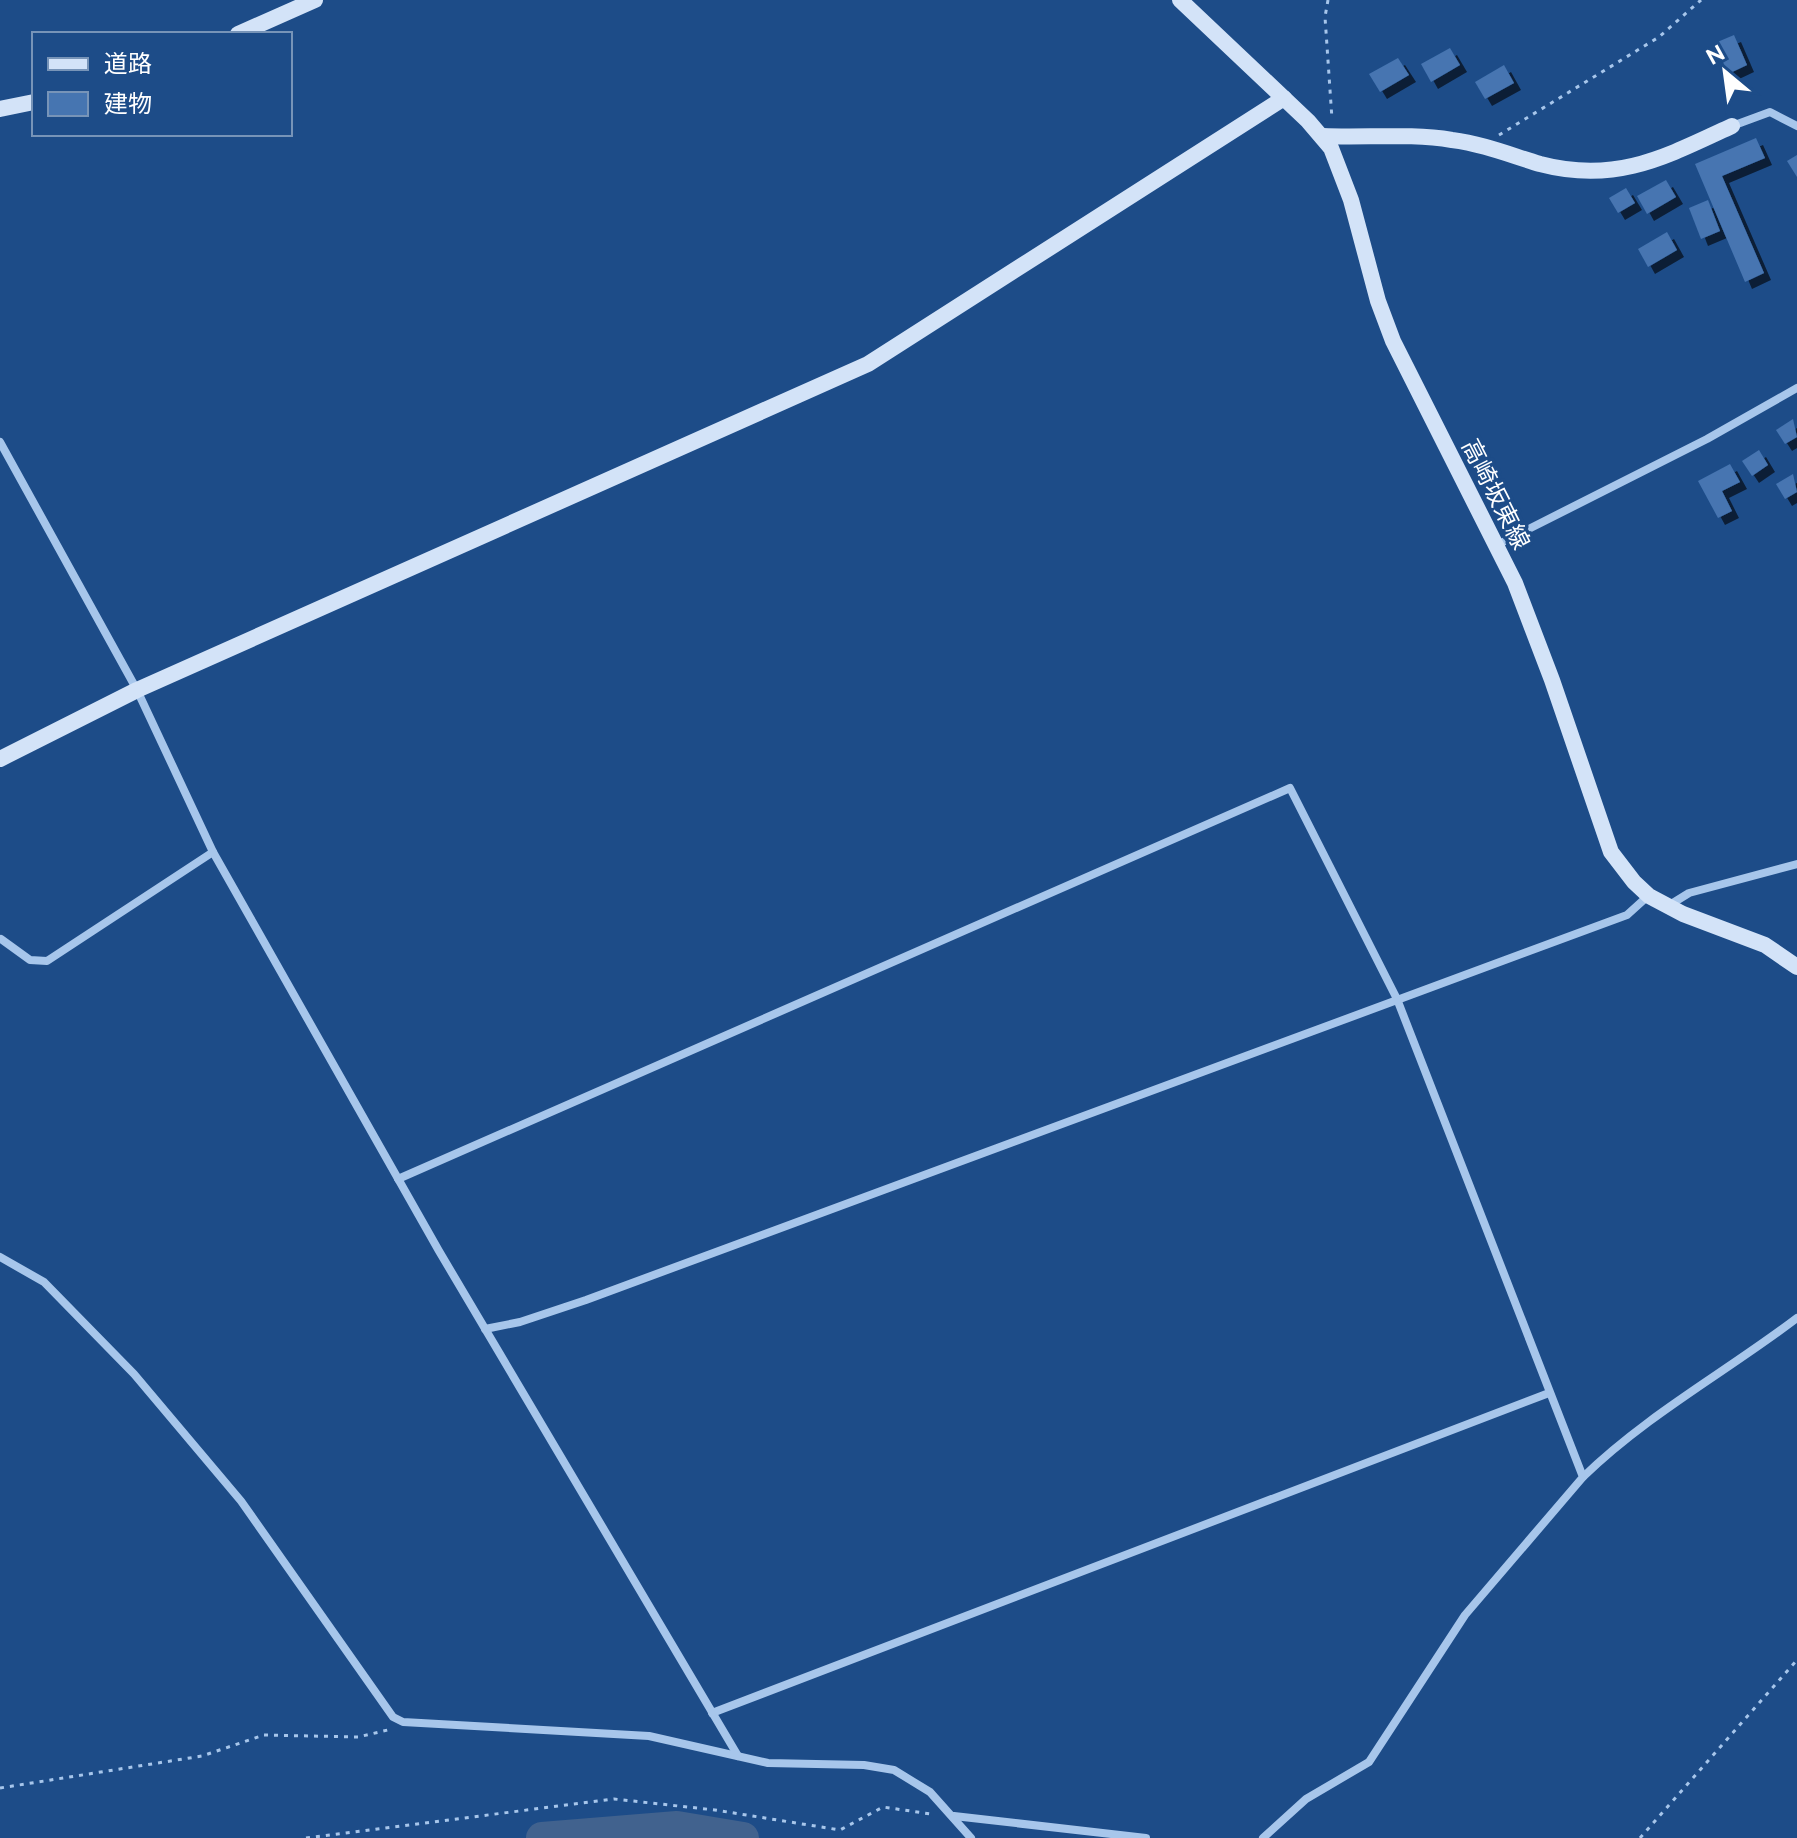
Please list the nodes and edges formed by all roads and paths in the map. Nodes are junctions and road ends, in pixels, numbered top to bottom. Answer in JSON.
{"nodes":[{"id":1,"x":315,"y":0,"type":"edge"},
{"id":2,"x":1180,"y":0,"type":"edge"},
{"id":3,"x":1328,"y":0,"type":"edge"},
{"id":4,"x":1701,"y":0,"type":"edge"},
{"id":5,"x":243,"y":32,"type":"edge"},
{"id":6,"x":1284,"y":98,"type":"junction"},
{"id":7,"x":32,"y":102,"type":"edge"},
{"id":8,"x":0,"y":109,"type":"edge"},
{"id":9,"x":1732,"y":126,"type":"joint"},
{"id":10,"x":1797,"y":126,"type":"edge"},
{"id":11,"x":1323,"y":136,"type":"junction"},
{"id":12,"x":1484,"y":144,"type":"junction"},
{"id":13,"x":1797,"y":388,"type":"edge"},
{"id":14,"x":0,"y":442,"type":"edge"},
{"id":15,"x":1496,"y":546,"type":"junction"},
{"id":16,"x":137,"y":690,"type":"junction"},
{"id":17,"x":0,"y":759,"type":"edge"},
{"id":18,"x":213,"y":852,"type":"junction"},
{"id":19,"x":1797,"y":864,"type":"edge"},
{"id":20,"x":1649,"y":896,"type":"junction"},
{"id":21,"x":1667,"y":907,"type":"junction"},
{"id":22,"x":0,"y":930,"type":"edge"},
{"id":23,"x":0,"y":940,"type":"edge"},
{"id":24,"x":1797,"y":967,"type":"edge"},
{"id":25,"x":1397,"y":999,"type":"junction"},
{"id":26,"x":398,"y":1179,"type":"junction"},
{"id":27,"x":0,"y":1257,"type":"edge"},
{"id":28,"x":1797,"y":1318,"type":"edge"},
{"id":29,"x":485,"y":1329,"type":"junction"},
{"id":30,"x":1549,"y":1393,"type":"junction"},
{"id":31,"x":1583,"y":1477,"type":"junction"},
{"id":32,"x":1797,"y":1660,"type":"edge"},
{"id":33,"x":712,"y":1713,"type":"junction"},
{"id":34,"x":403,"y":1722,"type":"junction"},
{"id":35,"x":738,"y":1756,"type":"junction"},
{"id":36,"x":0,"y":1788,"type":"edge"},
{"id":37,"x":953,"y":1816,"type":"junction"},
{"id":38,"x":306,"y":1838,"type":"edge"},
{"id":39,"x":971,"y":1838,"type":"edge"},
{"id":40,"x":1146,"y":1838,"type":"edge"},
{"id":41,"x":1263,"y":1838,"type":"edge"},
{"id":42,"x":1640,"y":1838,"type":"edge"}],
"edges":[{"from":1,"to":5,"type":"street"},
{"from":2,"to":6,"type":"street","name":"高崎坂東線"},
{"from":3,"to":11,"type":"path"},
{"from":4,"to":12,"type":"path"},
{"from":6,"to":11,"type":"street","name":"高崎坂東線"},
{"from":6,"to":16,"type":"street"},
{"from":7,"to":8,"type":"street"},
{"from":9,"to":10,"type":"street"},
{"from":9,"to":12,"type":"street"},
{"from":11,"to":12,"type":"street"},
{"from":11,"to":15,"type":"street","name":"高崎坂東線"},
{"from":13,"to":15,"type":"street"},
{"from":14,"to":16,"type":"street"},
{"from":15,"to":20,"type":"street","name":"高崎坂東線"},
{"from":16,"to":17,"type":"street"},
{"from":16,"to":18,"type":"street"},
{"from":18,"to":23,"type":"street"},
{"from":18,"to":26,"type":"street"},
{"from":19,"to":21,"type":"street"},
{"from":20,"to":21,"type":"street","name":"高崎坂東線"},
{"from":20,"to":25,"type":"street"},
{"from":21,"to":24,"type":"street","name":"高崎坂東線"},
{"from":22,"to":23,"type":"street"},
{"from":25,"to":26,"type":"street"},
{"from":25,"to":29,"type":"street"},
{"from":25,"to":30,"type":"street"},
{"from":26,"to":29,"type":"street"},
{"from":27,"to":34,"type":"street"},
{"from":28,"to":31,"type":"street"},
{"from":29,"to":33,"type":"street"},
{"from":30,"to":31,"type":"street"},
{"from":30,"to":33,"type":"street"},
{"from":31,"to":41,"type":"street"},
{"from":32,"to":42,"type":"path"},
{"from":33,"to":35,"type":"street"},
{"from":34,"to":35,"type":"street"},
{"from":34,"to":36,"type":"path"},
{"from":35,"to":37,"type":"street"},
{"from":37,"to":38,"type":"path"},
{"from":37,"to":39,"type":"street"},
{"from":37,"to":40,"type":"street"}]}
